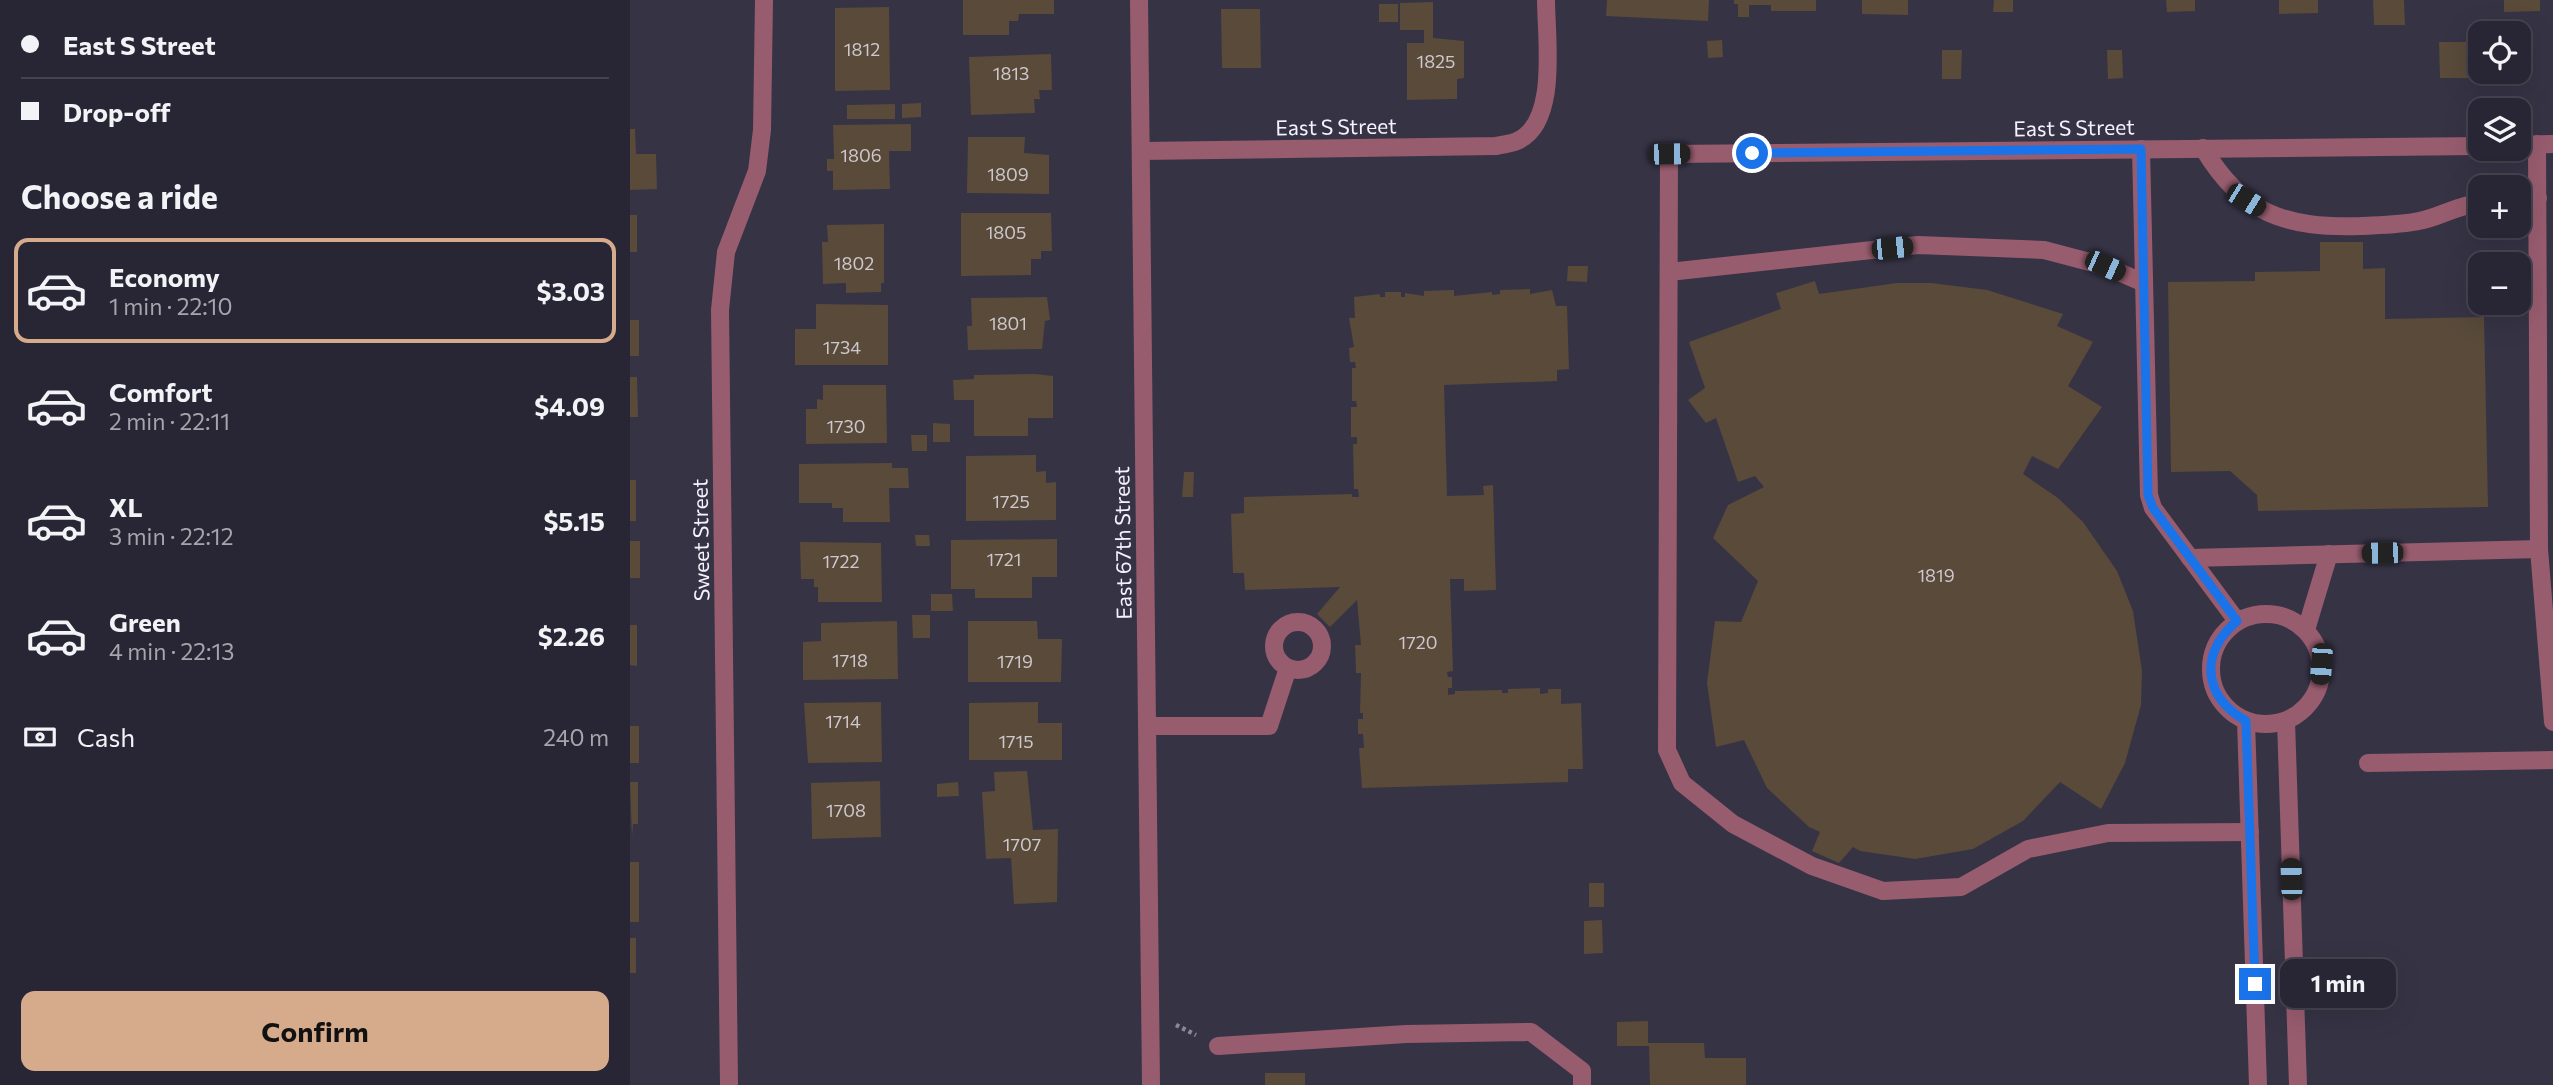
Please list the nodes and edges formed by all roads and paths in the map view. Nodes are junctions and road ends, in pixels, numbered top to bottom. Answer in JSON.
{"nodes":[{"id":1,"x":764,"y":0,"type":"edge"},
{"id":2,"x":1139,"y":0,"type":"edge"},
{"id":3,"x":1546,"y":0,"type":"edge"},
{"id":4,"x":2545,"y":144,"type":"edge"},
{"id":5,"x":2468,"y":146,"type":"edge"},
{"id":6,"x":2203,"y":148,"type":"junction"},
{"id":7,"x":2141,"y":149,"type":"junction"},
{"id":8,"x":1141,"y":151,"type":"junction"},
{"id":9,"x":2531,"y":198,"type":"edge"},
{"id":10,"x":2538,"y":198,"type":"junction"},
{"id":11,"x":2468,"y":204,"type":"edge"},
{"id":12,"x":1669,"y":272,"type":"junction"},
{"id":13,"x":2144,"y":283,"type":"junction"},
{"id":14,"x":2539,"y":549,"type":"junction"},
{"id":15,"x":2329,"y":554,"type":"junction"},
{"id":16,"x":2190,"y":558,"type":"junction"},
{"id":17,"x":2237,"y":621,"type":"junction"},
{"id":18,"x":2306,"y":630,"type":"junction"},
{"id":19,"x":1288,"y":668,"type":"dead end"},
{"id":20,"x":2246,"y":721,"type":"junction"},
{"id":21,"x":2286,"y":721,"type":"junction"},
{"id":22,"x":2553,"y":722,"type":"edge"},
{"id":23,"x":1147,"y":726,"type":"junction"},
{"id":24,"x":2553,"y":760,"type":"edge"},
{"id":25,"x":2368,"y":763,"type":"dead end"},
{"id":26,"x":2250,"y":832,"type":"junction"},
{"id":27,"x":1150,"y":1012,"type":"junction"},
{"id":28,"x":1218,"y":1046,"type":"joint"},
{"id":29,"x":729,"y":1085,"type":"edge"},
{"id":30,"x":1151,"y":1085,"type":"edge"},
{"id":31,"x":1582,"y":1085,"type":"edge"},
{"id":32,"x":2258,"y":1085,"type":"edge"},
{"id":33,"x":2298,"y":1085,"type":"edge"}],
"edges":[{"from":1,"to":29,"type":"street","name":"Sweet Street"},
{"from":2,"to":8,"type":"street","name":"East 67th Street"},
{"from":3,"to":8,"type":"street","name":"East S Street"},
{"from":4,"to":10,"type":"street"},
{"from":5,"to":6,"type":"street","name":"East S Street"},
{"from":6,"to":7,"type":"street","name":"East S Street"},
{"from":6,"to":11,"type":"street"},
{"from":7,"to":12,"type":"street","name":"East S Street"},
{"from":7,"to":13,"type":"street"},
{"from":8,"to":23,"type":"street","name":"East 67th Street"},
{"from":9,"to":10,"type":"street"},
{"from":10,"to":14,"type":"street"},
{"from":12,"to":13,"type":"street"},
{"from":12,"to":26,"type":"street"},
{"from":13,"to":16,"type":"street"},
{"from":14,"to":15,"type":"street"},
{"from":14,"to":22,"type":"street"},
{"from":15,"to":16,"type":"street"},
{"from":15,"to":18,"type":"street"},
{"from":16,"to":17,"type":"street"},
{"from":17,"to":18,"type":"street"},
{"from":17,"to":20,"type":"street"},
{"from":18,"to":21,"type":"street"},
{"from":19,"to":23,"type":"street"},
{"from":20,"to":21,"type":"street"},
{"from":20,"to":26,"type":"street"},
{"from":21,"to":33,"type":"street"},
{"from":23,"to":27,"type":"street","name":"East 67th Street"},
{"from":24,"to":25,"type":"street"},
{"from":26,"to":32,"type":"street"},
{"from":27,"to":28,"type":"path"},
{"from":27,"to":30,"type":"street","name":"East 67th Street"},
{"from":28,"to":31,"type":"street"}]}
